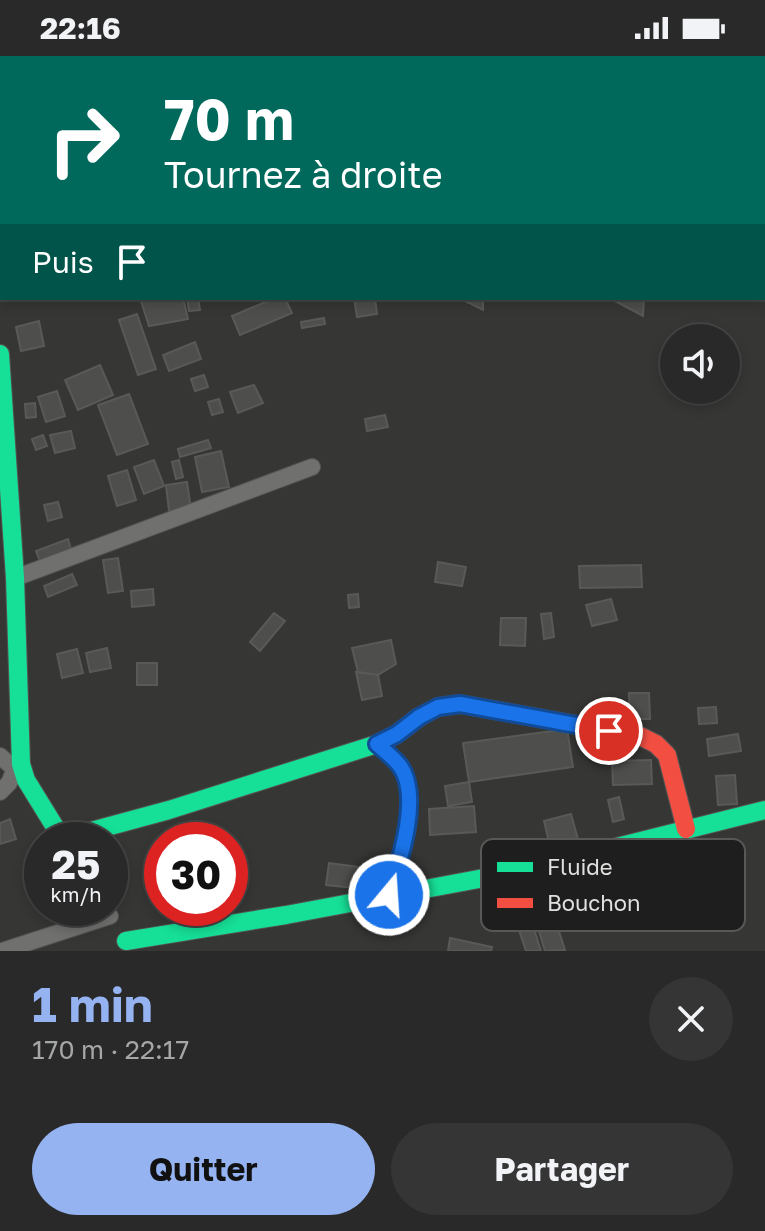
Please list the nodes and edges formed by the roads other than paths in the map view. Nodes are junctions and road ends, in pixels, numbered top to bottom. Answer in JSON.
{"nodes":[{"id":1,"x":0,"y":354,"type":"edge"},
{"id":2,"x":312,"y":467,"type":"dead end"},
{"id":3,"x":15,"y":578,"type":"junction"},
{"id":4,"x":377,"y":744,"type":"junction"},
{"id":5,"x":0,"y":756,"type":"edge"},
{"id":6,"x":20,"y":774,"type":"junction"},
{"id":7,"x":0,"y":792,"type":"edge"},
{"id":8,"x":765,"y":810,"type":"edge"},
{"id":9,"x":51,"y":822,"type":"edge"},
{"id":10,"x":126,"y":822,"type":"edge"},
{"id":11,"x":686,"y":829,"type":"junction"},
{"id":12,"x":647,"y":839,"type":"edge"},
{"id":13,"x":481,"y":878,"type":"edge"},
{"id":14,"x":389,"y":895,"type":"junction"},
{"id":15,"x":70,"y":926,"type":"edge"},
{"id":16,"x":116,"y":926,"type":"edge"},
{"id":17,"x":128,"y":946,"type":"edge"},
{"id":18,"x":2,"y":951,"type":"edge"}],
"edges":[{"from":1,"to":3,"type":"street"},
{"from":2,"to":3,"type":"street"},
{"from":3,"to":6,"type":"street"},
{"from":4,"to":10,"type":"street"},
{"from":4,"to":11,"type":"street"},
{"from":4,"to":14,"type":"street"},
{"from":5,"to":6,"type":"street"},
{"from":6,"to":7,"type":"street"},
{"from":6,"to":9,"type":"street"},
{"from":8,"to":11,"type":"street"},
{"from":11,"to":12,"type":"street"},
{"from":13,"to":14,"type":"street"},
{"from":14,"to":17,"type":"street"},
{"from":15,"to":18,"type":"street"},
{"from":16,"to":17,"type":"street"}]}
